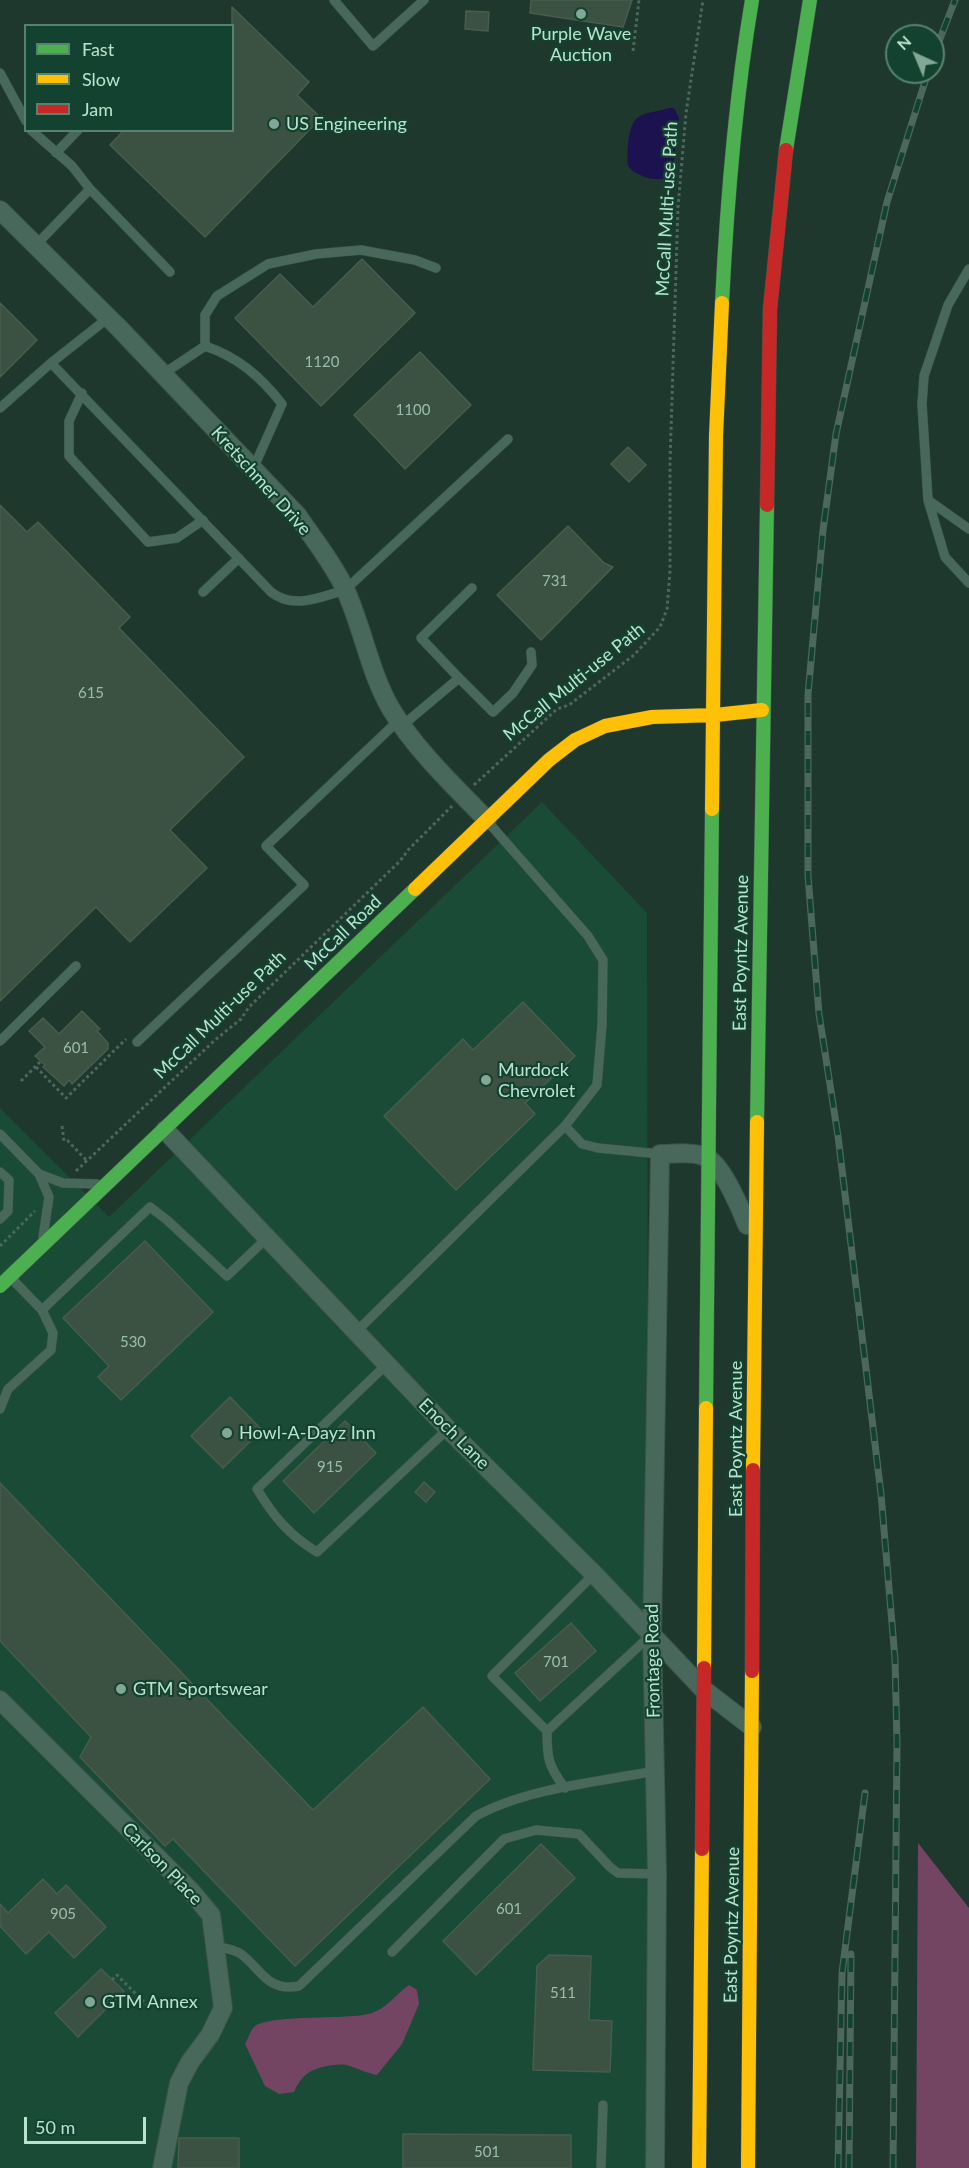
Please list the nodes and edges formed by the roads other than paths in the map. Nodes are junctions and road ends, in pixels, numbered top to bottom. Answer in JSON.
{"nodes":[{"id":1,"x":334,"y":0,"type":"edge"},
{"id":2,"x":424,"y":0,"type":"edge"},
{"id":3,"x":752,"y":0,"type":"edge"},
{"id":4,"x":810,"y":0,"type":"edge"},
{"id":5,"x":0,"y":73,"type":"edge"},
{"id":6,"x":24,"y":117,"type":"edge"},
{"id":7,"x":33,"y":132,"type":"edge"},
{"id":8,"x":76,"y":132,"type":"edge"},
{"id":9,"x":56,"y":153,"type":"junction"},
{"id":10,"x":90,"y":189,"type":"junction"},
{"id":11,"x":0,"y":210,"type":"edge"},
{"id":12,"x":36,"y":245,"type":"junction"},
{"id":13,"x":436,"y":268,"type":"dead end"},
{"id":14,"x":969,"y":269,"type":"edge"},
{"id":15,"x":170,"y":272,"type":"dead end"},
{"id":16,"x":108,"y":318,"type":"junction"},
{"id":17,"x":205,"y":346,"type":"junction"},
{"id":18,"x":51,"y":363,"type":"junction"},
{"id":19,"x":163,"y":374,"type":"junction"},
{"id":20,"x":82,"y":393,"type":"junction"},
{"id":21,"x":0,"y":408,"type":"edge"},
{"id":22,"x":508,"y":439,"type":"dead end"},
{"id":23,"x":253,"y":469,"type":"junction"},
{"id":24,"x":928,"y":500,"type":"junction"},
{"id":25,"x":203,"y":520,"type":"junction"},
{"id":26,"x":969,"y":529,"type":"edge"},
{"id":27,"x":239,"y":558,"type":"junction"},
{"id":28,"x":969,"y":583,"type":"edge"},
{"id":29,"x":472,"y":588,"type":"dead end"},
{"id":30,"x":345,"y":590,"type":"junction"},
{"id":31,"x":203,"y":592,"type":"dead end"},
{"id":32,"x":531,"y":652,"type":"dead end"},
{"id":33,"x":459,"y":678,"type":"junction"},
{"id":34,"x":762,"y":710,"type":"junction"},
{"id":35,"x":715,"y":714,"type":"junction"},
{"id":36,"x":401,"y":722,"type":"junction"},
{"id":37,"x":487,"y":820,"type":"junction"},
{"id":38,"x":76,"y":966,"type":"dead end"},
{"id":39,"x":0,"y":1041,"type":"edge"},
{"id":40,"x":137,"y":1042,"type":"dead end"},
{"id":41,"x":565,"y":1126,"type":"junction"},
{"id":42,"x":165,"y":1130,"type":"junction"},
{"id":43,"x":0,"y":1134,"type":"edge"},
{"id":44,"x":660,"y":1154,"type":"junction"},
{"id":45,"x":710,"y":1160,"type":"junction"},
{"id":46,"x":0,"y":1172,"type":"edge"},
{"id":47,"x":39,"y":1174,"type":"junction"},
{"id":48,"x":108,"y":1184,"type":"junction"},
{"id":49,"x":0,"y":1219,"type":"edge"},
{"id":50,"x":268,"y":1237,"type":"junction"},
{"id":51,"x":755,"y":1243,"type":"junction"},
{"id":52,"x":41,"y":1247,"type":"junction"},
{"id":53,"x":5,"y":1282,"type":"edge"},
{"id":54,"x":42,"y":1310,"type":"junction"},
{"id":55,"x":356,"y":1332,"type":"junction"},
{"id":56,"x":386,"y":1365,"type":"junction"},
{"id":57,"x":0,"y":1409,"type":"edge"},
{"id":58,"x":448,"y":1429,"type":"junction"},
{"id":59,"x":594,"y":1574,"type":"junction"},
{"id":60,"x":652,"y":1634,"type":"junction"},
{"id":61,"x":704,"y":1690,"type":"junction"},
{"id":62,"x":0,"y":1700,"type":"edge"},
{"id":63,"x":752,"y":1727,"type":"junction"},
{"id":64,"x":547,"y":1731,"type":"junction"},
{"id":65,"x":655,"y":1771,"type":"junction"},
{"id":66,"x":565,"y":1788,"type":"junction"},
{"id":67,"x":657,"y":1874,"type":"junction"},
{"id":68,"x":214,"y":1946,"type":"junction"},
{"id":69,"x":392,"y":1952,"type":"dead end"},
{"id":70,"x":603,"y":2105,"type":"dead end"},
{"id":71,"x":162,"y":2168,"type":"edge"},
{"id":72,"x":601,"y":2168,"type":"edge"},
{"id":73,"x":655,"y":2168,"type":"edge"},
{"id":74,"x":699,"y":2168,"type":"edge"},
{"id":75,"x":748,"y":2168,"type":"edge"}],
"edges":[{"from":1,"to":2,"type":"lane"},
{"from":3,"to":35,"type":"main road","name":"East Poyntz Avenue"},
{"from":4,"to":34,"type":"main road","name":"East Poyntz Avenue"},
{"from":5,"to":6,"type":"lane"},
{"from":7,"to":9,"type":"lane"},
{"from":8,"to":9,"type":"lane"},
{"from":9,"to":10,"type":"lane"},
{"from":10,"to":12,"type":"lane"},
{"from":10,"to":15,"type":"lane"},
{"from":11,"to":12,"type":"street","name":"Kretschmer Drive"},
{"from":12,"to":16,"type":"street","name":"Kretschmer Drive"},
{"from":13,"to":17,"type":"lane"},
{"from":14,"to":24,"type":"lane"},
{"from":16,"to":18,"type":"lane"},
{"from":16,"to":19,"type":"street","name":"Kretschmer Drive"},
{"from":17,"to":19,"type":"lane"},
{"from":17,"to":23,"type":"lane"},
{"from":18,"to":20,"type":"lane"},
{"from":18,"to":21,"type":"lane"},
{"from":19,"to":23,"type":"street","name":"Kretschmer Drive"},
{"from":20,"to":25,"type":"lane"},
{"from":20,"to":25,"type":"lane"},
{"from":22,"to":30,"type":"lane"},
{"from":23,"to":30,"type":"street","name":"Kretschmer Drive"},
{"from":24,"to":26,"type":"lane"},
{"from":24,"to":28,"type":"lane"},
{"from":25,"to":27,"type":"lane"},
{"from":27,"to":30,"type":"lane"},
{"from":27,"to":31,"type":"lane"},
{"from":29,"to":33,"type":"lane"},
{"from":30,"to":36,"type":"street","name":"Kretschmer Drive"},
{"from":32,"to":33,"type":"lane"},
{"from":33,"to":36,"type":"lane"},
{"from":34,"to":35,"type":"main road","name":"McCall Road"},
{"from":34,"to":51,"type":"main road","name":"East Poyntz Avenue"},
{"from":35,"to":37,"type":"main road","name":"McCall Road"},
{"from":35,"to":45,"type":"main road","name":"East Poyntz Avenue"},
{"from":36,"to":37,"type":"street","name":"Kretschmer Drive"},
{"from":36,"to":40,"type":"lane"},
{"from":37,"to":41,"type":"lane"},
{"from":37,"to":42,"type":"main road","name":"McCall Road"},
{"from":38,"to":39,"type":"lane"},
{"from":41,"to":44,"type":"lane"},
{"from":41,"to":55,"type":"lane"},
{"from":42,"to":48,"type":"main road","name":"McCall Road"},
{"from":42,"to":50,"type":"street","name":"Enoch Lane"},
{"from":43,"to":47,"type":"lane"},
{"from":44,"to":45,"type":"street"},
{"from":44,"to":60,"type":"street","name":"Frontage Road"},
{"from":45,"to":51,"type":"street"},
{"from":45,"to":61,"type":"main road","name":"East Poyntz Avenue"},
{"from":46,"to":49,"type":"lane"},
{"from":47,"to":48,"type":"lane"},
{"from":47,"to":52,"type":"lane"},
{"from":48,"to":52,"type":"main road","name":"McCall Road"},
{"from":50,"to":54,"type":"lane"},
{"from":50,"to":55,"type":"street","name":"Enoch Lane"},
{"from":51,"to":63,"type":"main road","name":"East Poyntz Avenue"},
{"from":52,"to":53,"type":"main road","name":"McCall Road"},
{"from":53,"to":54,"type":"lane"},
{"from":54,"to":57,"type":"lane"},
{"from":55,"to":56,"type":"street","name":"Enoch Lane"},
{"from":56,"to":58,"type":"street","name":"Enoch Lane"},
{"from":56,"to":58,"type":"lane"},
{"from":58,"to":59,"type":"street","name":"Enoch Lane"},
{"from":59,"to":60,"type":"street","name":"Enoch Lane"},
{"from":59,"to":64,"type":"lane"},
{"from":60,"to":61,"type":"street","name":"Enoch Lane"},
{"from":60,"to":64,"type":"lane"},
{"from":60,"to":65,"type":"street","name":"Frontage Road"},
{"from":61,"to":63,"type":"street","name":"Enoch Lane"},
{"from":61,"to":74,"type":"main road","name":"East Poyntz Avenue"},
{"from":62,"to":68,"type":"street","name":"Carlson Place"},
{"from":63,"to":75,"type":"main road","name":"East Poyntz Avenue"},
{"from":64,"to":66,"type":"lane"},
{"from":65,"to":66,"type":"lane"},
{"from":65,"to":67,"type":"street","name":"Frontage Road"},
{"from":66,"to":68,"type":"lane"},
{"from":67,"to":69,"type":"lane"},
{"from":67,"to":73,"type":"street","name":"Frontage Road"},
{"from":68,"to":71,"type":"street","name":"Carlson Place"},
{"from":70,"to":72,"type":"lane"}]}
